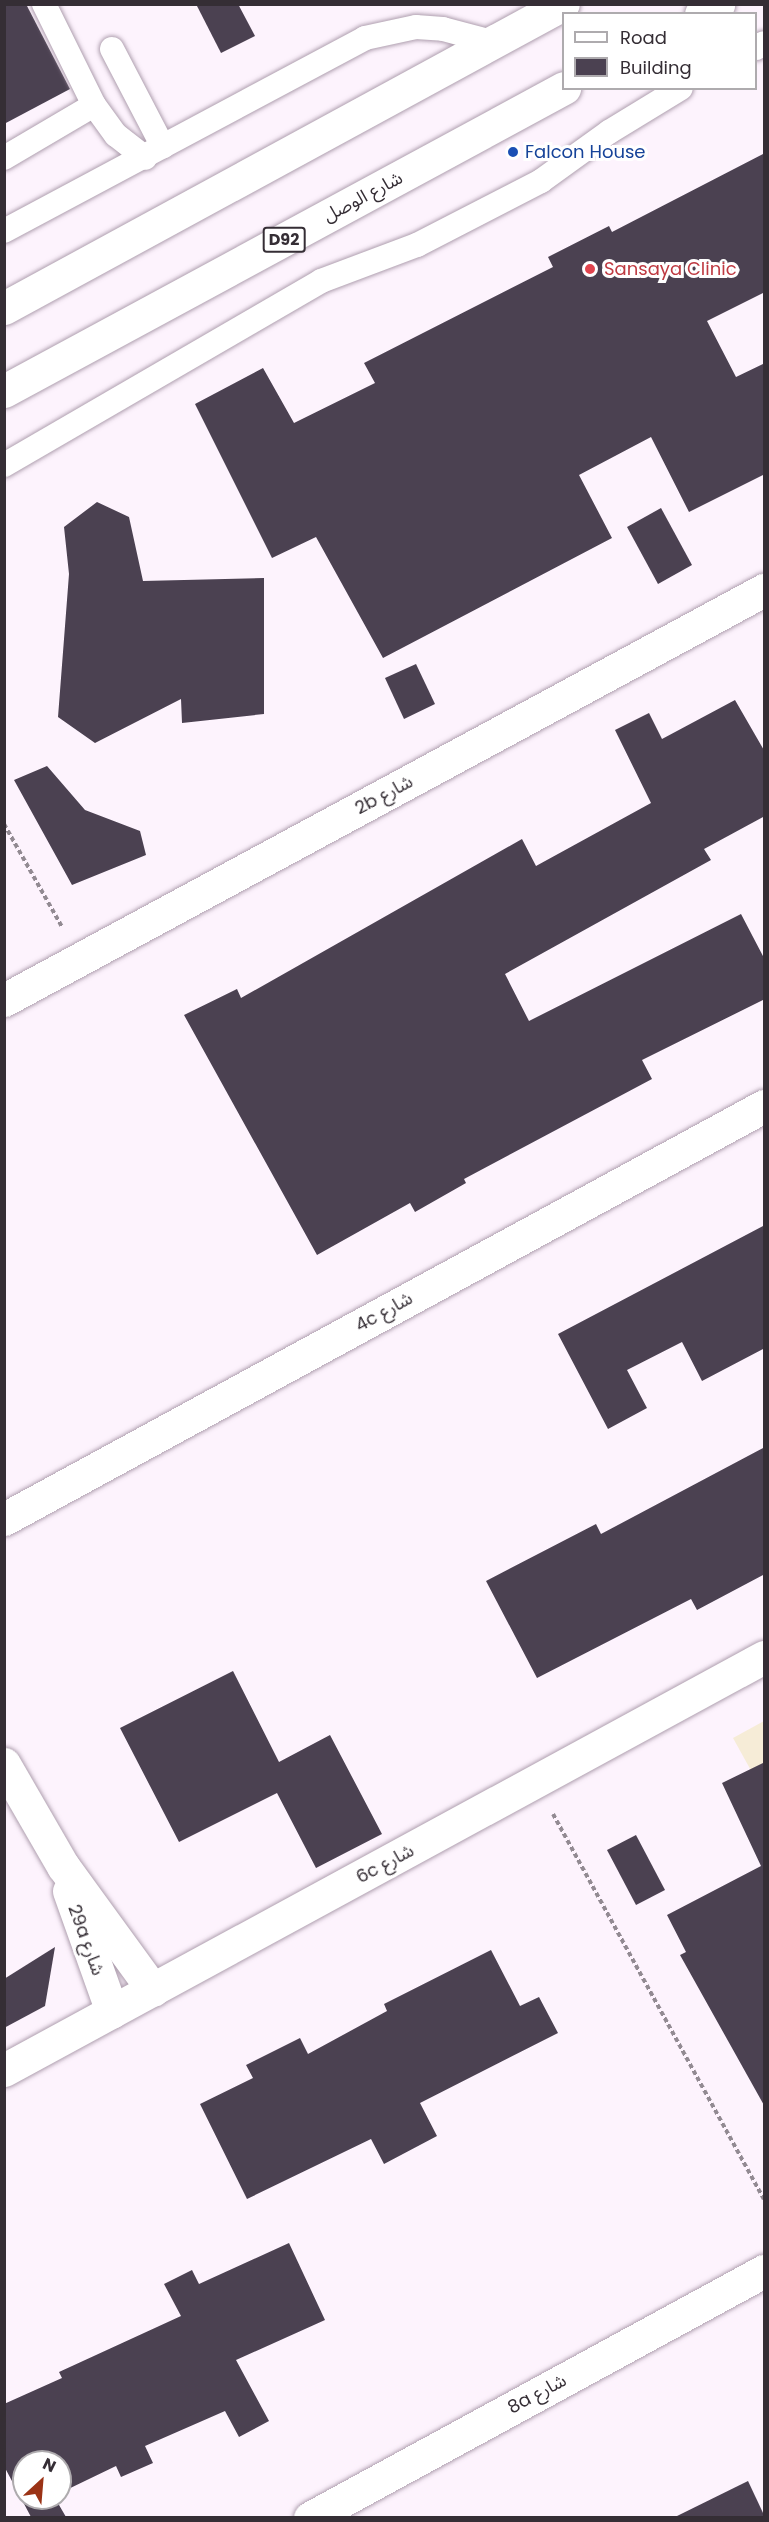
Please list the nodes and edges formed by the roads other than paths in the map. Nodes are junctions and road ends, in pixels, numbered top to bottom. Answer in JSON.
{"nodes":[{"id":1,"x":44,"y":4,"type":"edge"},
{"id":2,"x":563,"y":4,"type":"edge"},
{"id":3,"x":718,"y":4,"type":"edge"},
{"id":4,"x":704,"y":12,"type":"edge"},
{"id":5,"x":492,"y":42,"type":"junction"},
{"id":6,"x":112,"y":49,"type":"dead end"},
{"id":7,"x":562,"y":89,"type":"edge"},
{"id":8,"x":678,"y":90,"type":"edge"},
{"id":9,"x":94,"y":105,"type":"junction"},
{"id":10,"x":154,"y":153,"type":"junction"},
{"id":11,"x":4,"y":158,"type":"edge"},
{"id":12,"x":4,"y":231,"type":"edge"},
{"id":13,"x":4,"y":308,"type":"edge"},
{"id":14,"x":4,"y":391,"type":"edge"},
{"id":15,"x":4,"y":465,"type":"edge"},
{"id":16,"x":765,"y":590,"type":"edge"},
{"id":17,"x":4,"y":1000,"type":"edge"},
{"id":18,"x":765,"y":1106,"type":"edge"},
{"id":19,"x":4,"y":1519,"type":"edge"},
{"id":20,"x":765,"y":1657,"type":"edge"},
{"id":21,"x":4,"y":1764,"type":"edge"},
{"id":22,"x":63,"y":1866,"type":"junction"},
{"id":23,"x":153,"y":1990,"type":"junction"},
{"id":24,"x":112,"y":2012,"type":"junction"},
{"id":25,"x":4,"y":2070,"type":"edge"},
{"id":26,"x":765,"y":2271,"type":"edge"},
{"id":27,"x":310,"y":2517,"type":"edge"}],
"edges":[{"from":1,"to":9,"type":"lane"},
{"from":2,"to":5,"type":"street"},
{"from":3,"to":4,"type":"street"},
{"from":5,"to":10,"type":"lane"},
{"from":5,"to":13,"type":"street"},
{"from":6,"to":10,"type":"lane"},
{"from":7,"to":14,"type":"street","name":"شارع الوصل","number":"D92"},
{"from":8,"to":15,"type":"lane"},
{"from":9,"to":10,"type":"lane"},
{"from":9,"to":11,"type":"lane"},
{"from":10,"to":12,"type":"lane"},
{"from":16,"to":17,"type":"street","name":"2b شارع"},
{"from":18,"to":19,"type":"street","name":"4c شارع"},
{"from":20,"to":23,"type":"street","name":"6c شارع"},
{"from":21,"to":22,"type":"street","name":"29a شارع"},
{"from":22,"to":23,"type":"street","name":"29a شارع"},
{"from":22,"to":24,"type":"street","name":"29a شارع"},
{"from":23,"to":24,"type":"street","name":"6c شارع"},
{"from":24,"to":25,"type":"street","name":"6c شارع"},
{"from":26,"to":27,"type":"street","name":"8a شارع"}]}
